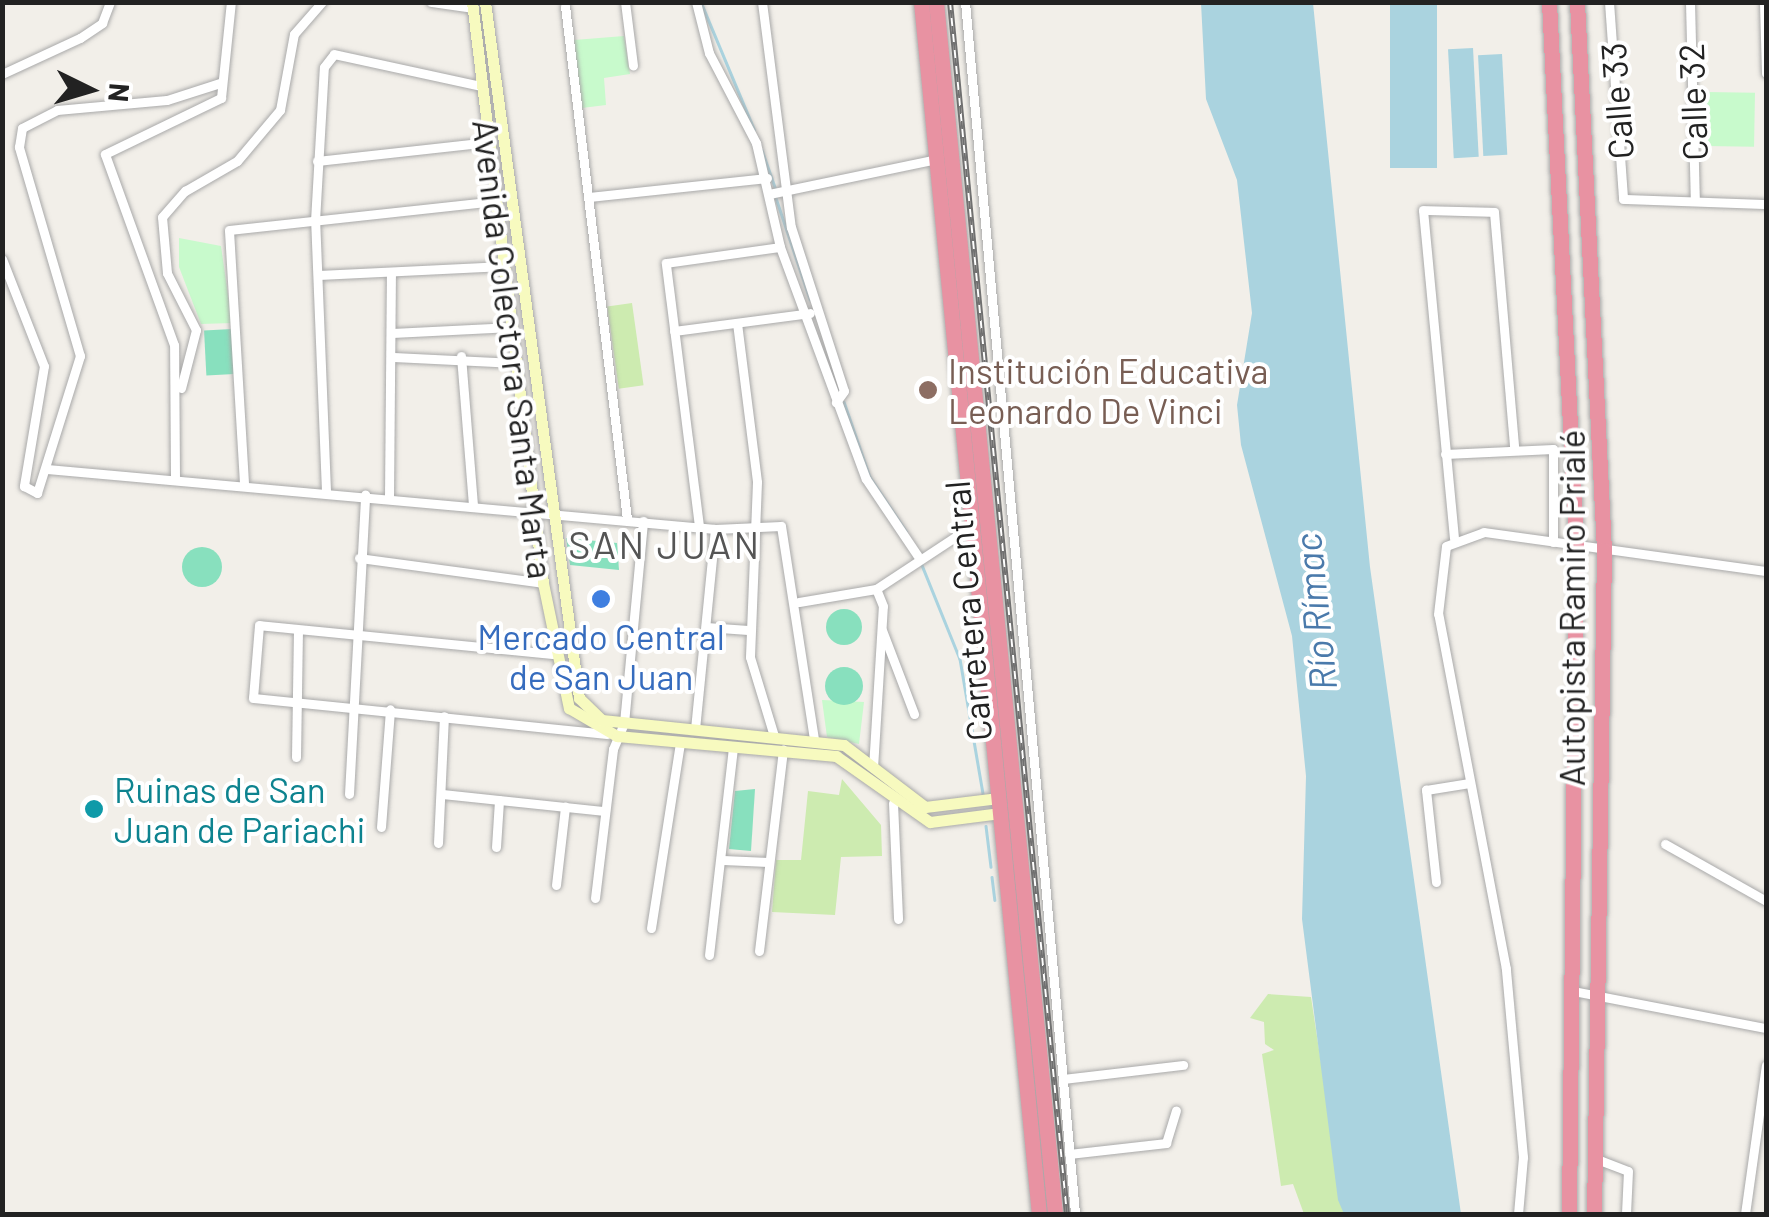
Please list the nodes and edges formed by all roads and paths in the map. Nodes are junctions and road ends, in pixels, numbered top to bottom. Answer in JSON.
{"nodes":[{"id":1,"x":110,"y":2,"type":"edge"},
{"id":2,"x":231,"y":2,"type":"edge"},
{"id":3,"x":322,"y":2,"type":"edge"},
{"id":4,"x":431,"y":2,"type":"edge"},
{"id":5,"x":625,"y":2,"type":"edge"},
{"id":6,"x":696,"y":2,"type":"edge"},
{"id":7,"x":762,"y":2,"type":"edge"},
{"id":8,"x":921,"y":2,"type":"edge"},
{"id":9,"x":936,"y":2,"type":"edge"},
{"id":10,"x":966,"y":2,"type":"edge"},
{"id":11,"x":1549,"y":2,"type":"edge"},
{"id":12,"x":1577,"y":2,"type":"edge"},
{"id":13,"x":1609,"y":2,"type":"edge"},
{"id":14,"x":1690,"y":2,"type":"edge"},
{"id":15,"x":1764,"y":2,"type":"edge"},
{"id":16,"x":477,"y":4,"type":"edge"},
{"id":17,"x":565,"y":6,"type":"dead end"},
{"id":18,"x":1766,"y":20,"type":"edge"},
{"id":19,"x":632,"y":65,"type":"dead end"},
{"id":20,"x":2,"y":74,"type":"edge"},
{"id":21,"x":1766,"y":74,"type":"edge"},
{"id":22,"x":220,"y":84,"type":"junction"},
{"id":23,"x":481,"y":86,"type":"junction"},
{"id":24,"x":489,"y":142,"type":"junction"},
{"id":25,"x":936,"y":159,"type":"junction"},
{"id":26,"x":317,"y":161,"type":"junction"},
{"id":27,"x":767,"y":178,"type":"junction"},
{"id":28,"x":786,"y":190,"type":"junction"},
{"id":29,"x":769,"y":194,"type":"junction"},
{"id":30,"x":589,"y":198,"type":"junction"},
{"id":31,"x":497,"y":201,"type":"junction"},
{"id":32,"x":1695,"y":201,"type":"junction"},
{"id":33,"x":1766,"y":204,"type":"edge"},
{"id":34,"x":315,"y":221,"type":"junction"},
{"id":35,"x":780,"y":247,"type":"junction"},
{"id":36,"x":2,"y":259,"type":"edge"},
{"id":37,"x":505,"y":266,"type":"junction"},
{"id":38,"x":390,"y":274,"type":"junction"},
{"id":39,"x":318,"y":275,"type":"junction"},
{"id":40,"x":990,"y":303,"type":"junction"},
{"id":41,"x":968,"y":306,"type":"junction"},
{"id":42,"x":810,"y":314,"type":"junction"},
{"id":43,"x":737,"y":323,"type":"junction"},
{"id":44,"x":512,"y":327,"type":"junction"},
{"id":45,"x":674,"y":331,"type":"junction"},
{"id":46,"x":392,"y":333,"type":"junction"},
{"id":47,"x":461,"y":356,"type":"junction"},
{"id":48,"x":394,"y":357,"type":"junction"},
{"id":49,"x":516,"y":364,"type":"junction"},
{"id":50,"x":180,"y":390,"type":"junction"},
{"id":51,"x":836,"y":402,"type":"junction"},
{"id":52,"x":1000,"y":414,"type":"junction"},
{"id":53,"x":978,"y":415,"type":"junction"},
{"id":54,"x":1514,"y":447,"type":"junction"},
{"id":55,"x":1446,"y":454,"type":"junction"},
{"id":56,"x":47,"y":469,"type":"junction"},
{"id":57,"x":175,"y":477,"type":"junction"},
{"id":58,"x":244,"y":483,"type":"junction"},
{"id":59,"x":326,"y":491,"type":"junction"},
{"id":60,"x":365,"y":494,"type":"junction"},
{"id":61,"x":389,"y":496,"type":"junction"},
{"id":62,"x":473,"y":506,"type":"junction"},
{"id":63,"x":535,"y":513,"type":"junction"},
{"id":64,"x":552,"y":514,"type":"junction"},
{"id":65,"x":626,"y":520,"type":"junction"},
{"id":66,"x":643,"y":521,"type":"junction"},
{"id":67,"x":981,"y":524,"type":"junction"},
{"id":68,"x":699,"y":526,"type":"junction"},
{"id":69,"x":757,"y":526,"type":"junction"},
{"id":70,"x":716,"y":529,"type":"junction"},
{"id":71,"x":1454,"y":538,"type":"junction"},
{"id":72,"x":1553,"y":542,"type":"junction"},
{"id":73,"x":1576,"y":546,"type":"junction"},
{"id":74,"x":1604,"y":550,"type":"junction"},
{"id":75,"x":917,"y":556,"type":"junction"},
{"id":76,"x":359,"y":558,"type":"junction"},
{"id":77,"x":1766,"y":571,"type":"edge"},
{"id":78,"x":543,"y":582,"type":"junction"},
{"id":79,"x":876,"y":589,"type":"junction"},
{"id":80,"x":799,"y":602,"type":"junction"},
{"id":81,"x":706,"y":627,"type":"junction"},
{"id":82,"x":298,"y":630,"type":"junction"},
{"id":83,"x":748,"y":630,"type":"junction"},
{"id":84,"x":882,"y":630,"type":"junction"},
{"id":85,"x":357,"y":633,"type":"junction"},
{"id":86,"x":552,"y":654,"type":"junction"},
{"id":87,"x":301,"y":700,"type":"junction"},
{"id":88,"x":356,"y":705,"type":"junction"},
{"id":89,"x":390,"y":709,"type":"junction"},
{"id":90,"x":914,"y":714,"type":"dead end"},
{"id":91,"x":444,"y":716,"type":"junction"},
{"id":92,"x":624,"y":724,"type":"junction"},
{"id":93,"x":694,"y":729,"type":"junction"},
{"id":94,"x":612,"y":735,"type":"junction"},
{"id":95,"x":774,"y":736,"type":"junction"},
{"id":96,"x":814,"y":738,"type":"junction"},
{"id":97,"x":680,"y":742,"type":"junction"},
{"id":98,"x":733,"y":746,"type":"junction"},
{"id":99,"x":784,"y":749,"type":"junction"},
{"id":100,"x":296,"y":757,"type":"dead end"},
{"id":101,"x":873,"y":768,"type":"junction"},
{"id":102,"x":1469,"y":783,"type":"junction"},
{"id":103,"x":349,"y":794,"type":"dead end"},
{"id":104,"x":442,"y":794,"type":"junction"},
{"id":105,"x":499,"y":800,"type":"junction"},
{"id":106,"x":893,"y":803,"type":"junction"},
{"id":107,"x":999,"y":805,"type":"junction"},
{"id":108,"x":565,"y":807,"type":"junction"},
{"id":109,"x":605,"y":811,"type":"junction"},
{"id":110,"x":381,"y":827,"type":"dead end"},
{"id":111,"x":438,"y":843,"type":"dead end"},
{"id":112,"x":1665,"y":844,"type":"dead end"},
{"id":113,"x":496,"y":847,"type":"dead end"},
{"id":114,"x":723,"y":860,"type":"junction"},
{"id":115,"x":768,"y":862,"type":"junction"},
{"id":116,"x":1436,"y":882,"type":"dead end"},
{"id":117,"x":556,"y":885,"type":"dead end"},
{"id":118,"x":594,"y":898,"type":"dead end"},
{"id":119,"x":1766,"y":901,"type":"edge"},
{"id":120,"x":898,"y":919,"type":"dead end"},
{"id":121,"x":651,"y":928,"type":"dead end"},
{"id":122,"x":759,"y":950,"type":"dead end"},
{"id":123,"x":709,"y":955,"type":"dead end"},
{"id":124,"x":1573,"y":991,"type":"junction"},
{"id":125,"x":1599,"y":1001,"type":"junction"},
{"id":126,"x":1026,"y":1002,"type":"junction"},
{"id":127,"x":1766,"y":1028,"type":"edge"},
{"id":128,"x":1766,"y":1064,"type":"edge"},
{"id":129,"x":1183,"y":1065,"type":"dead end"},
{"id":130,"x":1063,"y":1079,"type":"junction"},
{"id":131,"x":1176,"y":1111,"type":"dead end"},
{"id":132,"x":1070,"y":1154,"type":"junction"},
{"id":133,"x":1594,"y":1158,"type":"junction"},
{"id":134,"x":1039,"y":1214,"type":"edge"},
{"id":135,"x":1055,"y":1214,"type":"edge"},
{"id":136,"x":1075,"y":1214,"type":"edge"},
{"id":137,"x":1518,"y":1214,"type":"edge"},
{"id":138,"x":1569,"y":1214,"type":"edge"},
{"id":139,"x":1594,"y":1214,"type":"edge"},
{"id":140,"x":1626,"y":1214,"type":"edge"},
{"id":141,"x":1745,"y":1214,"type":"edge"}],
"edges":[{"from":1,"to":20,"type":"street"},
{"from":2,"to":22,"type":"street"},
{"from":3,"to":50,"type":"street"},
{"from":4,"to":16,"type":"street"},
{"from":5,"to":19,"type":"street"},
{"from":6,"to":27,"type":"street"},
{"from":7,"to":28,"type":"street"},
{"from":8,"to":25,"type":"highway","name":"Carretera Central"},
{"from":9,"to":41,"type":"highway","name":"Carretera Central"},
{"from":10,"to":40,"type":"street"},
{"from":11,"to":73,"type":"highway","name":"Autopista Ramiro Prialé"},
{"from":12,"to":74,"type":"highway","name":"Autopista Ramiro Prialé"},
{"from":13,"to":32,"type":"street","name":"Calle 33"},
{"from":14,"to":32,"type":"street","name":"Calle 32"},
{"from":15,"to":18,"type":"street"},
{"from":16,"to":23,"type":"street","name":"Avenida Colectora Santa Marta"},
{"from":16,"to":64,"type":"street","name":"Avenida Colectora Santa Marta"},
{"from":17,"to":30,"type":"street"},
{"from":18,"to":21,"type":"street"},
{"from":22,"to":50,"type":"street"},
{"from":22,"to":56,"type":"street"},
{"from":23,"to":24,"type":"street","name":"Avenida Colectora Santa Marta"},
{"from":23,"to":26,"type":"street"},
{"from":24,"to":26,"type":"street"},
{"from":24,"to":31,"type":"street","name":"Avenida Colectora Santa Marta"},
{"from":25,"to":28,"type":"street"},
{"from":25,"to":67,"type":"highway","name":"Carretera Central"},
{"from":26,"to":34,"type":"street"},
{"from":27,"to":29,"type":"street"},
{"from":27,"to":30,"type":"street"},
{"from":28,"to":29,"type":"street"},
{"from":28,"to":51,"type":"street"},
{"from":29,"to":35,"type":"street"},
{"from":30,"to":65,"type":"street"},
{"from":31,"to":34,"type":"street"},
{"from":31,"to":37,"type":"street","name":"Avenida Colectora Santa Marta"},
{"from":32,"to":33,"type":"street"},
{"from":34,"to":39,"type":"street"},
{"from":34,"to":58,"type":"street"},
{"from":35,"to":42,"type":"street"},
{"from":35,"to":45,"type":"street"},
{"from":36,"to":56,"type":"street"},
{"from":37,"to":38,"type":"street"},
{"from":37,"to":44,"type":"street","name":"Avenida Colectora Santa Marta"},
{"from":38,"to":39,"type":"street"},
{"from":38,"to":46,"type":"street"},
{"from":39,"to":59,"type":"street"},
{"from":40,"to":41,"type":"street"},
{"from":40,"to":52,"type":"street"},
{"from":41,"to":53,"type":"highway","name":"Carretera Central"},
{"from":42,"to":43,"type":"street"},
{"from":42,"to":51,"type":"street"},
{"from":43,"to":45,"type":"street"},
{"from":43,"to":69,"type":"street"},
{"from":44,"to":46,"type":"street"},
{"from":44,"to":49,"type":"street","name":"Avenida Colectora Santa Marta"},
{"from":45,"to":68,"type":"street"},
{"from":46,"to":48,"type":"street"},
{"from":47,"to":48,"type":"street"},
{"from":47,"to":49,"type":"street"},
{"from":47,"to":62,"type":"street"},
{"from":48,"to":61,"type":"street"},
{"from":49,"to":63,"type":"street","name":"Avenida Colectora Santa Marta"},
{"from":50,"to":57,"type":"street"},
{"from":51,"to":75,"type":"street"},
{"from":52,"to":53,"type":"street"},
{"from":52,"to":130,"type":"street"},
{"from":53,"to":67,"type":"highway","name":"Carretera Central"},
{"from":54,"to":55,"type":"street"},
{"from":54,"to":55,"type":"street"},
{"from":54,"to":72,"type":"street"},
{"from":55,"to":71,"type":"street"},
{"from":56,"to":57,"type":"street"},
{"from":57,"to":58,"type":"street"},
{"from":58,"to":59,"type":"street"},
{"from":59,"to":60,"type":"street"},
{"from":60,"to":61,"type":"street"},
{"from":60,"to":76,"type":"street"},
{"from":61,"to":62,"type":"street"},
{"from":62,"to":63,"type":"street"},
{"from":63,"to":64,"type":"street"},
{"from":63,"to":78,"type":"street","name":"Avenida Colectora Santa Marta"},
{"from":64,"to":65,"type":"street"},
{"from":64,"to":92,"type":"street","name":"Avenida Colectora Santa Marta"},
{"from":65,"to":66,"type":"street"},
{"from":66,"to":68,"type":"street"},
{"from":66,"to":92,"type":"street"},
{"from":67,"to":75,"type":"street"},
{"from":67,"to":107,"type":"highway","name":"Carretera Central"},
{"from":67,"to":126,"type":"highway","name":"Carretera Central"},
{"from":68,"to":70,"type":"street"},
{"from":69,"to":70,"type":"street"},
{"from":69,"to":80,"type":"street"},
{"from":69,"to":83,"type":"street"},
{"from":70,"to":81,"type":"street"},
{"from":71,"to":72,"type":"street"},
{"from":71,"to":102,"type":"street"},
{"from":72,"to":73,"type":"street"},
{"from":73,"to":74,"type":"street"},
{"from":73,"to":124,"type":"highway","name":"Autopista Ramiro Prialé"},
{"from":74,"to":77,"type":"street"},
{"from":74,"to":125,"type":"highway","name":"Autopista Ramiro Prialé"},
{"from":75,"to":79,"type":"street"},
{"from":76,"to":78,"type":"street"},
{"from":76,"to":85,"type":"street"},
{"from":78,"to":86,"type":"street","name":"Avenida Colectora Santa Marta"},
{"from":79,"to":80,"type":"street"},
{"from":79,"to":84,"type":"street"},
{"from":80,"to":96,"type":"street"},
{"from":81,"to":83,"type":"street"},
{"from":81,"to":93,"type":"street"},
{"from":82,"to":85,"type":"street"},
{"from":82,"to":87,"type":"street"},
{"from":82,"to":87,"type":"street"},
{"from":83,"to":95,"type":"street"},
{"from":84,"to":90,"type":"street"},
{"from":84,"to":101,"type":"street"},
{"from":85,"to":86,"type":"street"},
{"from":85,"to":88,"type":"street"},
{"from":86,"to":94,"type":"street","name":"Avenida Colectora Santa Marta"},
{"from":87,"to":88,"type":"street"},
{"from":87,"to":100,"type":"street"},
{"from":88,"to":89,"type":"street"},
{"from":88,"to":103,"type":"street"},
{"from":89,"to":91,"type":"street"},
{"from":89,"to":110,"type":"street"},
{"from":91,"to":94,"type":"street"},
{"from":91,"to":104,"type":"street"},
{"from":92,"to":93,"type":"street","name":"Avenida Colectora Santa Marta"},
{"from":92,"to":94,"type":"street"},
{"from":93,"to":95,"type":"street","name":"Avenida Colectora Santa Marta"},
{"from":94,"to":97,"type":"street"},
{"from":94,"to":109,"type":"street"},
{"from":95,"to":96,"type":"street","name":"Avenida Colectora Santa Marta"},
{"from":96,"to":101,"type":"street","name":"Avenida Colectora Santa Marta"},
{"from":97,"to":98,"type":"street"},
{"from":97,"to":121,"type":"street"},
{"from":98,"to":99,"type":"street"},
{"from":98,"to":114,"type":"street"},
{"from":99,"to":106,"type":"street"},
{"from":99,"to":115,"type":"street"},
{"from":101,"to":107,"type":"street","name":"Avenida Colectora Santa Marta"},
{"from":102,"to":116,"type":"street"},
{"from":102,"to":137,"type":"street"},
{"from":104,"to":105,"type":"street"},
{"from":104,"to":111,"type":"street"},
{"from":105,"to":108,"type":"street"},
{"from":105,"to":113,"type":"street"},
{"from":106,"to":107,"type":"street"},
{"from":106,"to":120,"type":"street"},
{"from":107,"to":126,"type":"highway","name":"Carretera Central"},
{"from":108,"to":109,"type":"street"},
{"from":108,"to":117,"type":"street"},
{"from":109,"to":118,"type":"street"},
{"from":112,"to":119,"type":"street"},
{"from":114,"to":115,"type":"street"},
{"from":114,"to":123,"type":"street"},
{"from":115,"to":122,"type":"street"},
{"from":124,"to":125,"type":"street"},
{"from":124,"to":138,"type":"highway","name":"Autopista Ramiro Prialé"},
{"from":125,"to":127,"type":"street"},
{"from":125,"to":133,"type":"highway","name":"Autopista Ramiro Prialé"},
{"from":126,"to":134,"type":"highway","name":"Carretera Central"},
{"from":126,"to":135,"type":"highway","name":"Carretera Central"},
{"from":128,"to":141,"type":"street"},
{"from":129,"to":130,"type":"street"},
{"from":130,"to":132,"type":"street"},
{"from":131,"to":132,"type":"street"},
{"from":132,"to":136,"type":"street"},
{"from":133,"to":139,"type":"highway","name":"Autopista Ramiro Prialé"},
{"from":133,"to":140,"type":"street"}]}
